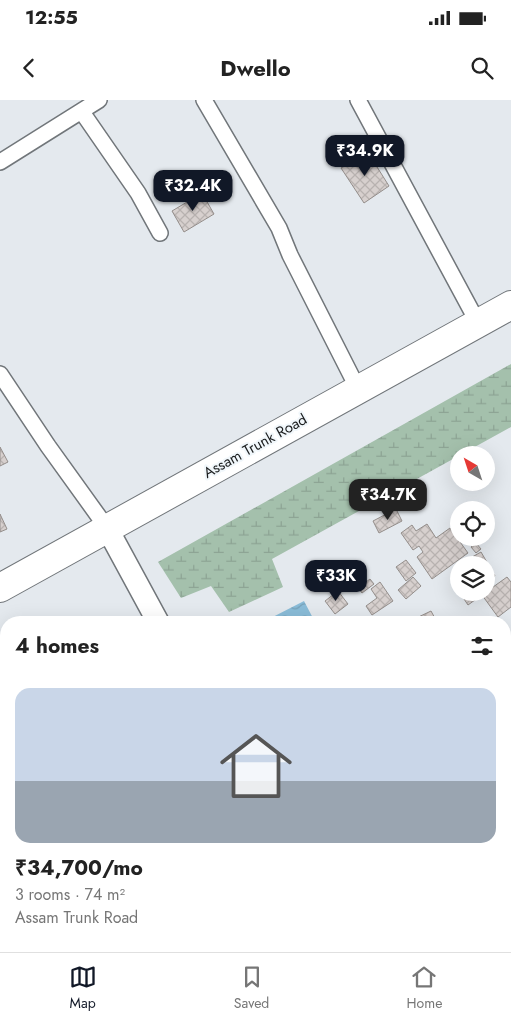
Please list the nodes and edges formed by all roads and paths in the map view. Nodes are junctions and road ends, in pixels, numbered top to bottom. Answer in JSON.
{"nodes":[{"id":1,"x":99,"y":100,"type":"edge"},
{"id":2,"x":204,"y":100,"type":"edge"},
{"id":3,"x":358,"y":100,"type":"edge"},
{"id":4,"x":82,"y":112,"type":"junction"},
{"id":5,"x":0,"y":162,"type":"edge"},
{"id":6,"x":160,"y":234,"type":"dead end"},
{"id":7,"x":511,"y":305,"type":"edge"},
{"id":8,"x":478,"y":323,"type":"junction"},
{"id":9,"x":0,"y":374,"type":"edge"},
{"id":10,"x":358,"y":389,"type":"junction"},
{"id":11,"x":107,"y":528,"type":"junction"},
{"id":12,"x":0,"y":588,"type":"edge"},
{"id":13,"x":155,"y":616,"type":"edge"}],
"edges":[{"from":1,"to":4,"type":"street"},
{"from":2,"to":10,"type":"street"},
{"from":3,"to":8,"type":"street"},
{"from":4,"to":5,"type":"street"},
{"from":4,"to":6,"type":"street"},
{"from":7,"to":8,"type":"highway","name":"Assam Trunk Road"},
{"from":8,"to":10,"type":"highway","name":"Assam Trunk Road"},
{"from":9,"to":11,"type":"street"},
{"from":10,"to":11,"type":"highway","name":"Assam Trunk Road"},
{"from":11,"to":12,"type":"highway","name":"Assam Trunk Road"},
{"from":11,"to":13,"type":"street"}]}
